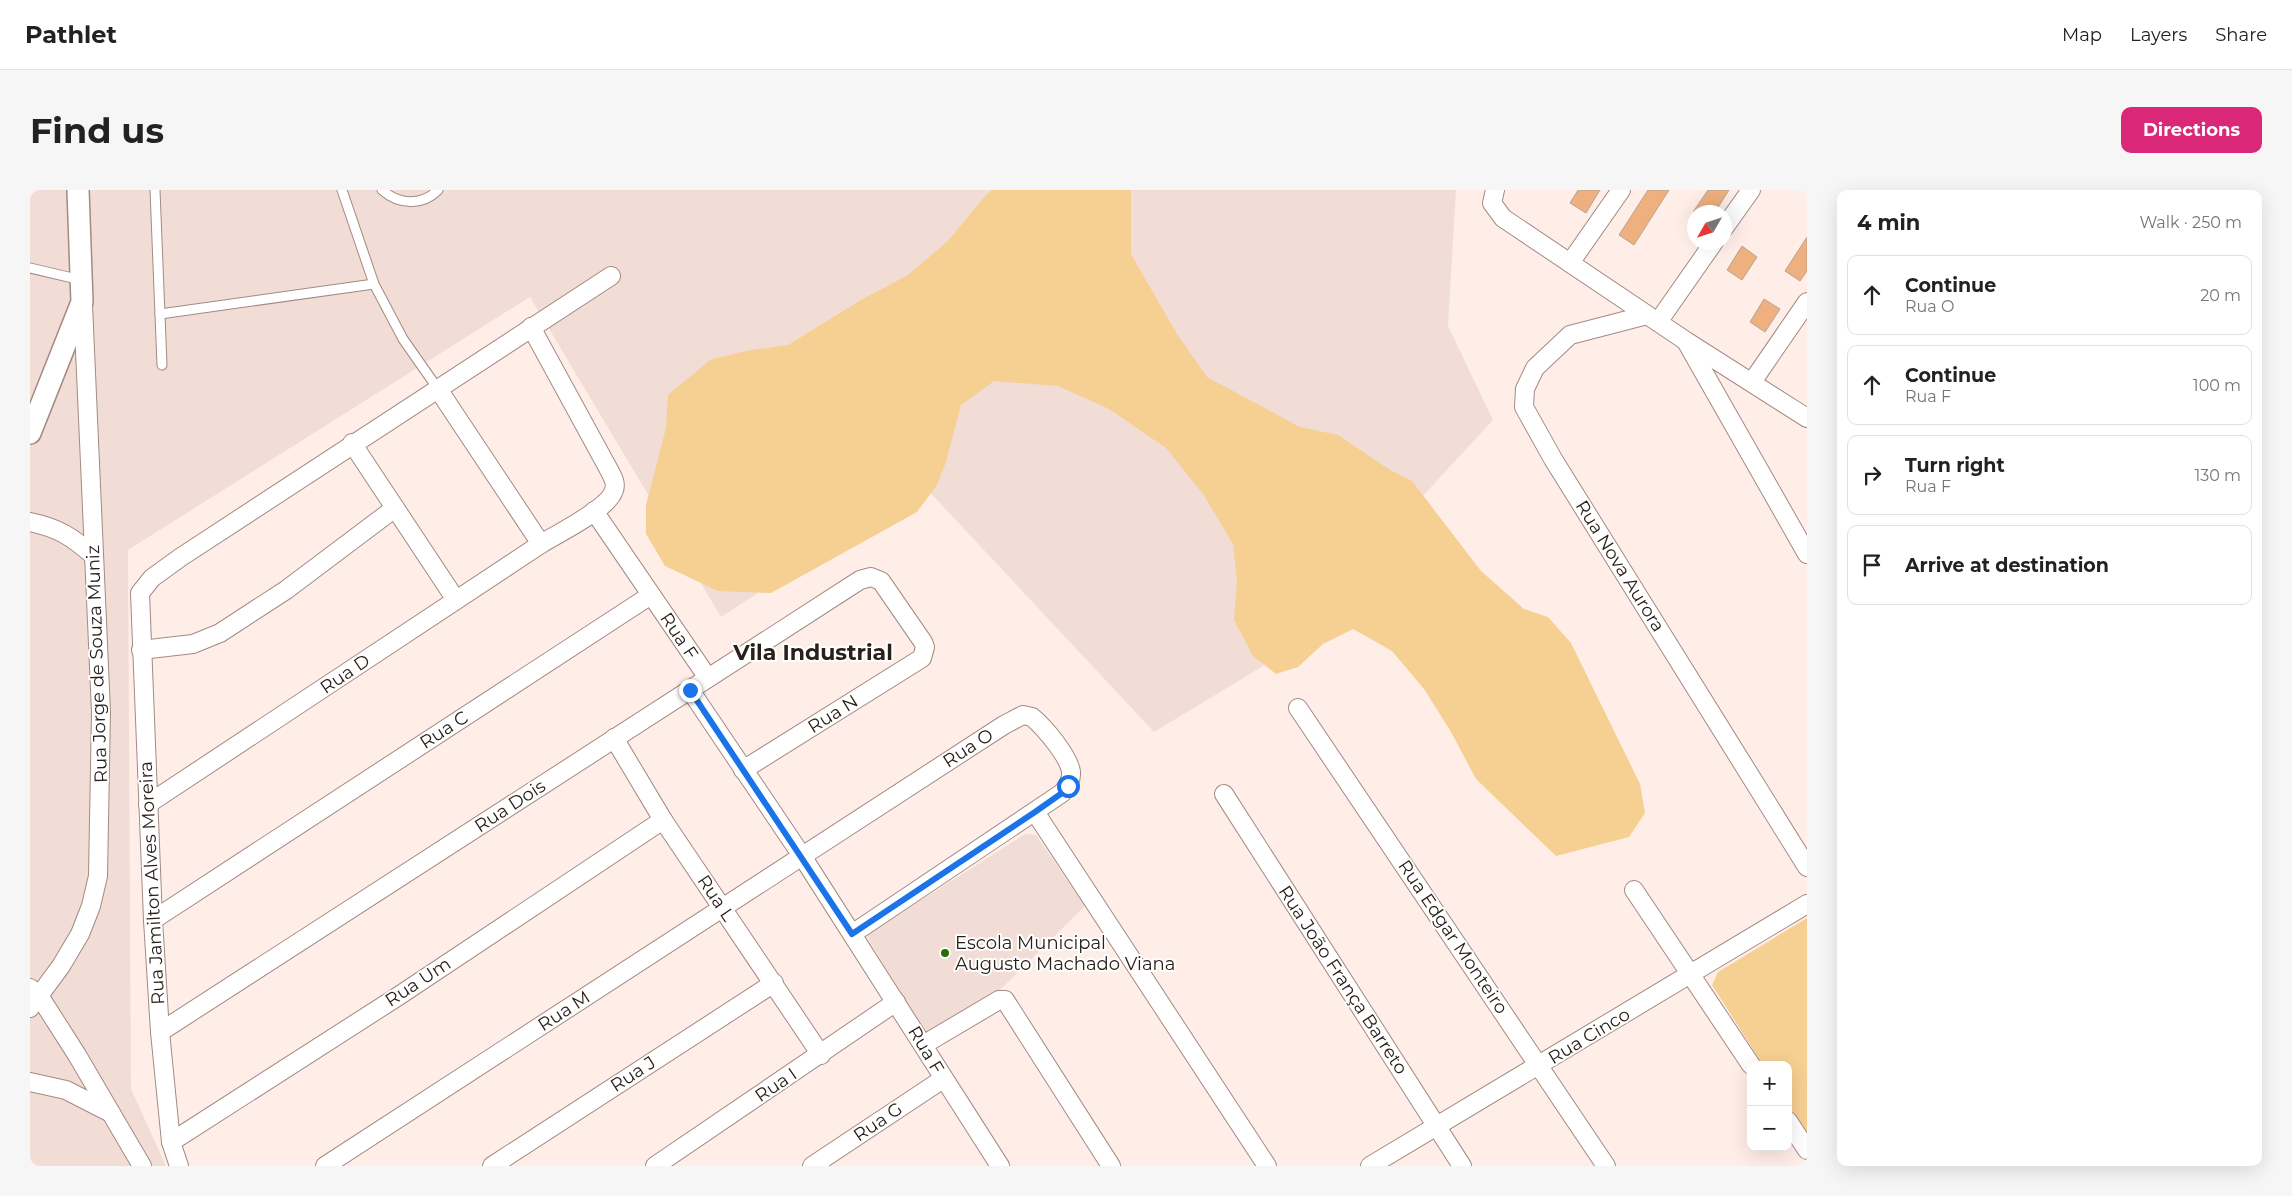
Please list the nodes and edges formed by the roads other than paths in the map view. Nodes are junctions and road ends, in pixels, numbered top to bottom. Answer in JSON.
{"nodes":[{"id":1,"x":78,"y":190,"type":"edge"},
{"id":2,"x":155,"y":190,"type":"edge"},
{"id":3,"x":342,"y":190,"type":"edge"},
{"id":4,"x":382,"y":190,"type":"edge"},
{"id":5,"x":438,"y":190,"type":"edge"},
{"id":6,"x":1495,"y":190,"type":"edge"},
{"id":7,"x":1621,"y":190,"type":"edge"},
{"id":8,"x":1751,"y":190,"type":"edge"},
{"id":9,"x":1732,"y":217,"type":"edge"},
{"id":10,"x":1708,"y":250,"type":"edge"},
{"id":11,"x":1570,"y":263,"type":"junction"},
{"id":12,"x":30,"y":268,"type":"edge"},
{"id":13,"x":611,"y":276,"type":"dead end"},
{"id":14,"x":81,"y":280,"type":"junction"},
{"id":15,"x":374,"y":284,"type":"junction"},
{"id":16,"x":82,"y":302,"type":"junction"},
{"id":17,"x":1807,"y":302,"type":"edge"},
{"id":18,"x":160,"y":314,"type":"junction"},
{"id":19,"x":1653,"y":319,"type":"junction"},
{"id":20,"x":531,"y":327,"type":"junction"},
{"id":21,"x":1686,"y":341,"type":"junction"},
{"id":22,"x":162,"y":365,"type":"dead end"},
{"id":23,"x":1752,"y":382,"type":"junction"},
{"id":24,"x":438,"y":390,"type":"junction"},
{"id":25,"x":1807,"y":418,"type":"edge"},
{"id":26,"x":30,"y":433,"type":"edge"},
{"id":27,"x":352,"y":443,"type":"junction"},
{"id":28,"x":395,"y":508,"type":"junction"},
{"id":29,"x":594,"y":511,"type":"junction"},
{"id":30,"x":30,"y":522,"type":"edge"},
{"id":31,"x":541,"y":544,"type":"junction"},
{"id":32,"x":1807,"y":554,"type":"edge"},
{"id":33,"x":94,"y":556,"type":"junction"},
{"id":34,"x":860,"y":580,"type":"joint"},
{"id":35,"x":651,"y":595,"type":"junction"},
{"id":36,"x":456,"y":600,"type":"junction"},
{"id":37,"x":142,"y":650,"type":"junction"},
{"id":38,"x":708,"y":678,"type":"junction"},
{"id":39,"x":690,"y":690,"type":"junction"},
{"id":40,"x":1298,"y":708,"type":"dead end"},
{"id":41,"x":614,"y":738,"type":"junction"},
{"id":42,"x":743,"y":770,"type":"junction"},
{"id":43,"x":1224,"y":794,"type":"dead end"},
{"id":44,"x":148,"y":804,"type":"junction"},
{"id":45,"x":1035,"y":812,"type":"junction"},
{"id":46,"x":663,"y":820,"type":"junction"},
{"id":47,"x":802,"y":856,"type":"junction"},
{"id":48,"x":1807,"y":867,"type":"edge"},
{"id":49,"x":1634,"y":890,"type":"dead end"},
{"id":50,"x":1807,"y":904,"type":"edge"},
{"id":51,"x":723,"y":908,"type":"junction"},
{"id":52,"x":153,"y":920,"type":"junction"},
{"id":53,"x":852,"y":934,"type":"junction"},
{"id":54,"x":1692,"y":974,"type":"junction"},
{"id":55,"x":774,"y":983,"type":"junction"},
{"id":56,"x":33,"y":998,"type":"edge"},
{"id":57,"x":896,"y":1002,"type":"junction"},
{"id":58,"x":160,"y":1032,"type":"junction"},
{"id":59,"x":923,"y":1045,"type":"junction"},
{"id":60,"x":821,"y":1055,"type":"junction"},
{"id":61,"x":1748,"y":1061,"type":"edge"},
{"id":62,"x":1539,"y":1065,"type":"junction"},
{"id":63,"x":943,"y":1079,"type":"junction"},
{"id":64,"x":30,"y":1082,"type":"edge"},
{"id":65,"x":111,"y":1113,"type":"junction"},
{"id":66,"x":1436,"y":1126,"type":"junction"},
{"id":67,"x":1792,"y":1127,"type":"edge"},
{"id":68,"x":171,"y":1142,"type":"junction"},
{"id":69,"x":1807,"y":1150,"type":"edge"},
{"id":70,"x":996,"y":1165,"type":"edge"},
{"id":71,"x":142,"y":1166,"type":"edge"},
{"id":72,"x":179,"y":1166,"type":"edge"},
{"id":73,"x":325,"y":1166,"type":"edge"},
{"id":74,"x":492,"y":1166,"type":"edge"},
{"id":75,"x":655,"y":1166,"type":"edge"},
{"id":76,"x":812,"y":1166,"type":"edge"},
{"id":77,"x":1111,"y":1166,"type":"edge"},
{"id":78,"x":1267,"y":1166,"type":"edge"},
{"id":79,"x":1370,"y":1166,"type":"edge"},
{"id":80,"x":1462,"y":1166,"type":"edge"},
{"id":81,"x":1606,"y":1166,"type":"edge"}],
"edges":[{"from":1,"to":14,"type":"street"},
{"from":2,"to":18,"type":"lane"},
{"from":3,"to":15,"type":"lane"},
{"from":4,"to":5,"type":"lane"},
{"from":6,"to":11,"type":"street"},
{"from":7,"to":11,"type":"street"},
{"from":8,"to":9,"type":"street"},
{"from":10,"to":19,"type":"street"},
{"from":11,"to":19,"type":"street"},
{"from":12,"to":14,"type":"lane"},
{"from":13,"to":20,"type":"street"},
{"from":14,"to":16,"type":"street"},
{"from":15,"to":18,"type":"lane"},
{"from":15,"to":24,"type":"lane"},
{"from":16,"to":26,"type":"street"},
{"from":16,"to":33,"type":"street","name":"Rua Jorge de Souza Muniz"},
{"from":17,"to":23,"type":"street"},
{"from":18,"to":22,"type":"lane"},
{"from":19,"to":21,"type":"street"},
{"from":19,"to":48,"type":"street","name":"Rua Nova Aurora"},
{"from":20,"to":24,"type":"street"},
{"from":20,"to":29,"type":"street","name":"Rua D"},
{"from":21,"to":23,"type":"street"},
{"from":21,"to":32,"type":"street"},
{"from":23,"to":25,"type":"street"},
{"from":24,"to":27,"type":"street"},
{"from":24,"to":31,"type":"street"},
{"from":27,"to":28,"type":"street"},
{"from":27,"to":37,"type":"street","name":"Rua Jamilton Alves Moreira"},
{"from":28,"to":36,"type":"street"},
{"from":28,"to":37,"type":"street"},
{"from":29,"to":31,"type":"street","name":"Rua D"},
{"from":29,"to":35,"type":"street"},
{"from":30,"to":33,"type":"street"},
{"from":31,"to":36,"type":"street","name":"Rua D"},
{"from":33,"to":56,"type":"street","name":"Rua Jorge de Souza Muniz"},
{"from":34,"to":38,"type":"street","name":"Rua Dois"},
{"from":34,"to":42,"type":"street","name":"Rua N"},
{"from":35,"to":38,"type":"street","name":"Rua F"},
{"from":35,"to":52,"type":"street","name":"Rua C"},
{"from":36,"to":44,"type":"street","name":"Rua D"},
{"from":37,"to":44,"type":"street","name":"Rua Jamilton Alves Moreira"},
{"from":38,"to":39,"type":"street","name":"Rua Dois"},
{"from":39,"to":41,"type":"street","name":"Rua Dois"},
{"from":39,"to":42,"type":"street","name":"Rua F"},
{"from":40,"to":62,"type":"street","name":"Rua Edgar Monteiro"},
{"from":41,"to":46,"type":"street","name":"Rua L"},
{"from":41,"to":58,"type":"street","name":"Rua Dois"},
{"from":42,"to":47,"type":"street","name":"Rua F"},
{"from":43,"to":66,"type":"street","name":"Rua João França Barreto"},
{"from":44,"to":52,"type":"street","name":"Rua Jamilton Alves Moreira"},
{"from":45,"to":47,"type":"street","name":"Rua O"},
{"from":45,"to":53,"type":"street"},
{"from":45,"to":78,"type":"street"},
{"from":46,"to":51,"type":"street","name":"Rua L"},
{"from":46,"to":68,"type":"street","name":"Rua Um"},
{"from":47,"to":51,"type":"street","name":"Rua M"},
{"from":47,"to":53,"type":"street","name":"Rua F"},
{"from":49,"to":54,"type":"street"},
{"from":50,"to":54,"type":"street","name":"Rua Cinco"},
{"from":51,"to":55,"type":"street","name":"Rua L"},
{"from":51,"to":73,"type":"street","name":"Rua M"},
{"from":52,"to":58,"type":"street","name":"Rua Jamilton Alves Moreira"},
{"from":53,"to":57,"type":"street","name":"Rua F"},
{"from":54,"to":61,"type":"street"},
{"from":54,"to":62,"type":"street","name":"Rua Cinco"},
{"from":55,"to":60,"type":"street","name":"Rua L"},
{"from":55,"to":74,"type":"street","name":"Rua J"},
{"from":56,"to":65,"type":"street"},
{"from":57,"to":59,"type":"street","name":"Rua F"},
{"from":57,"to":60,"type":"street","name":"Rua I"},
{"from":58,"to":68,"type":"street","name":"Rua Jamilton Alves Moreira"},
{"from":59,"to":63,"type":"street","name":"Rua F"},
{"from":59,"to":77,"type":"street"},
{"from":60,"to":75,"type":"street","name":"Rua I"},
{"from":62,"to":66,"type":"street","name":"Rua Cinco"},
{"from":62,"to":81,"type":"street","name":"Rua Edgar Monteiro"},
{"from":63,"to":70,"type":"street","name":"Rua F"},
{"from":63,"to":76,"type":"street","name":"Rua G"},
{"from":64,"to":65,"type":"street"},
{"from":65,"to":71,"type":"street"},
{"from":66,"to":79,"type":"street","name":"Rua Cinco"},
{"from":66,"to":80,"type":"street","name":"Rua João França Barreto"},
{"from":67,"to":69,"type":"street"},
{"from":68,"to":72,"type":"street","name":"Rua Jamilton Alves Moreira"}]}
